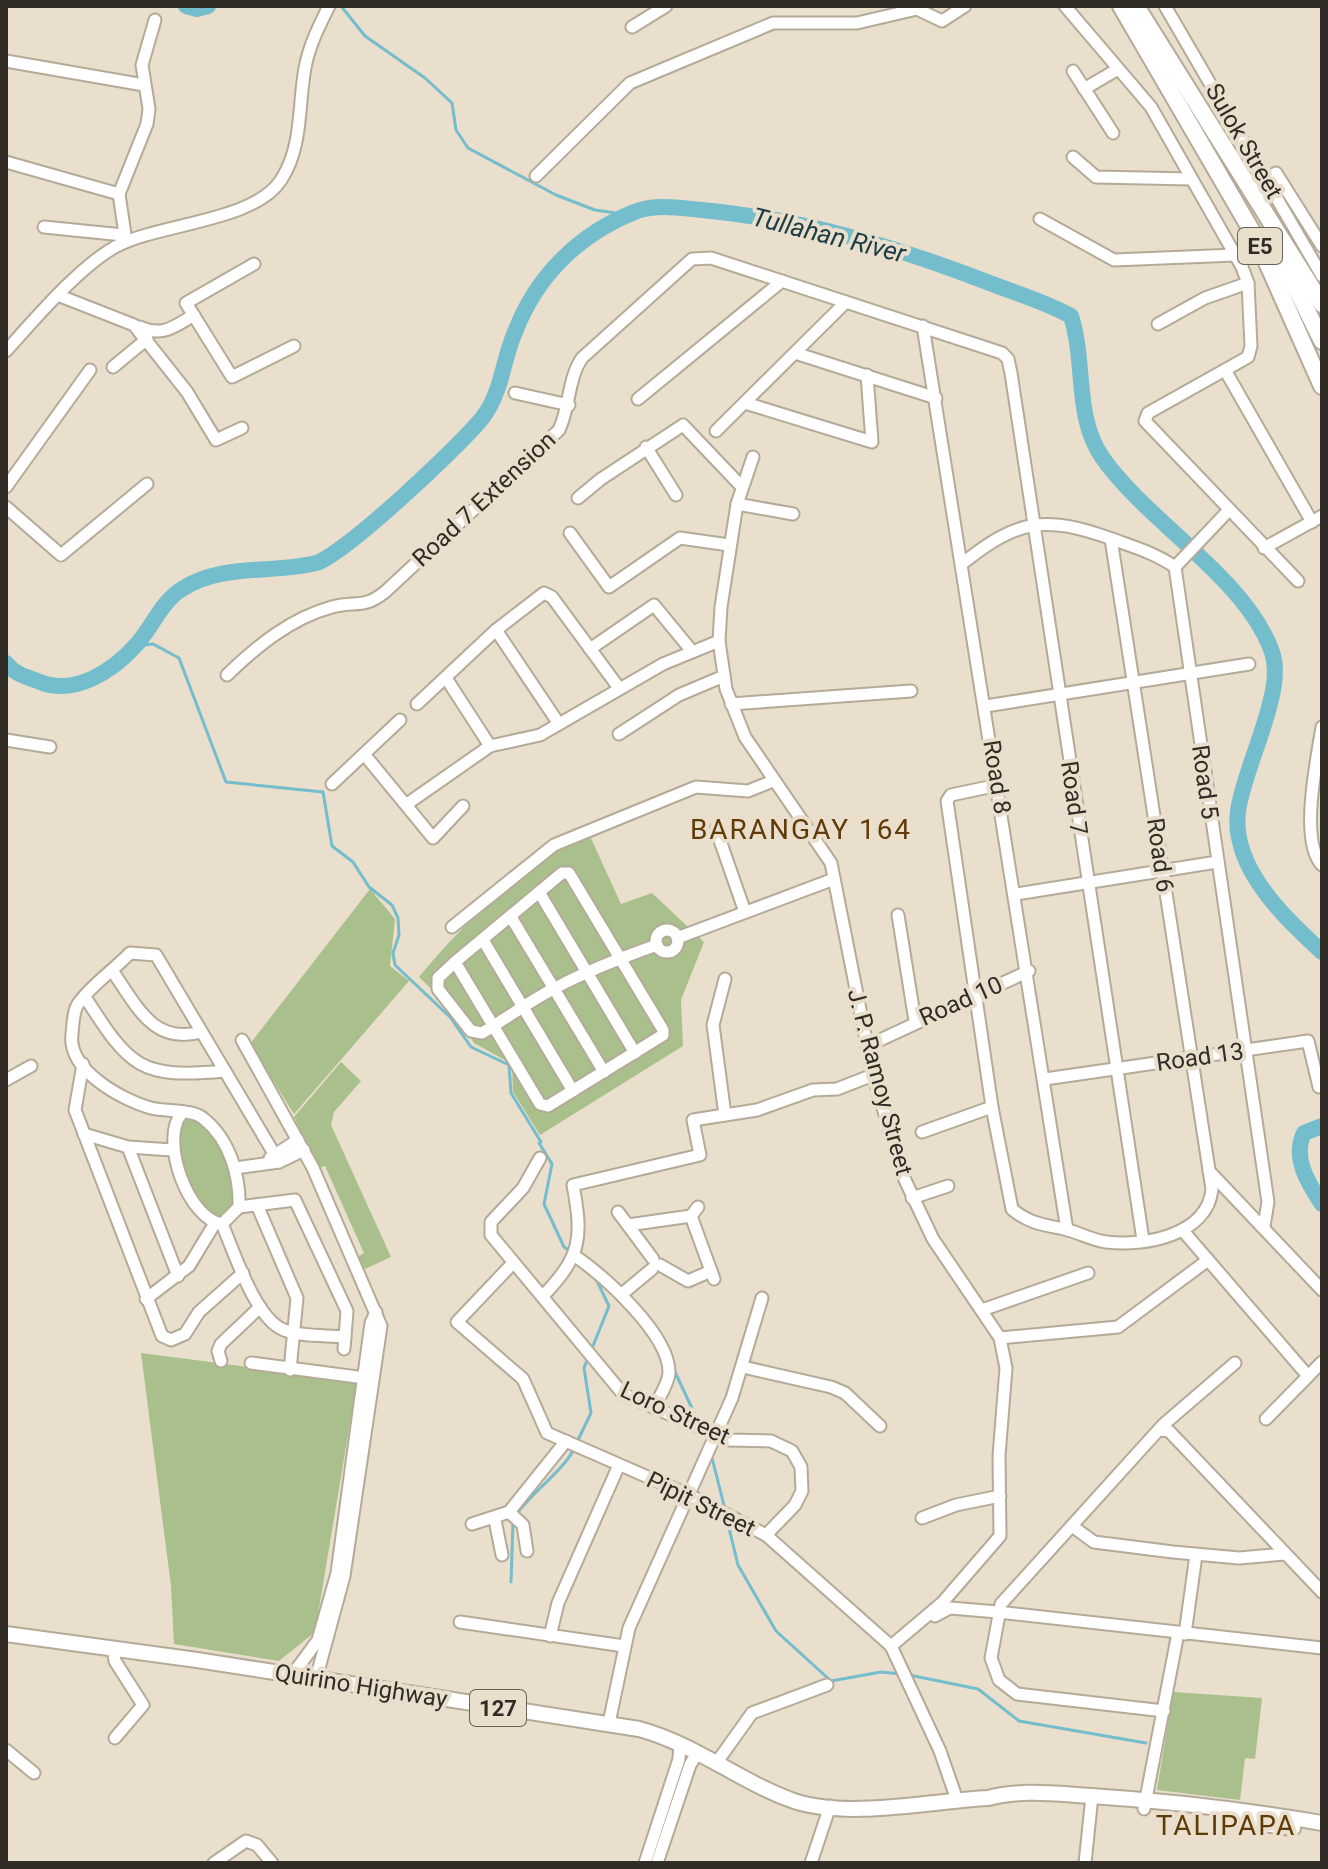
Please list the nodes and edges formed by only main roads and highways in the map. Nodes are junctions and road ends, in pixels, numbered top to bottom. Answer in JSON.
{"nodes":[{"id":1,"x":1121,"y":6,"type":"edge"},
{"id":2,"x":1136,"y":6,"type":"edge"},
{"id":3,"x":1212,"y":129,"type":"junction"},
{"id":4,"x":1322,"y":304,"type":"edge"},
{"id":5,"x":1322,"y":341,"type":"edge"},
{"id":6,"x":1322,"y":386,"type":"edge"},
{"id":7,"x":6,"y":1634,"type":"edge"},
{"id":8,"x":1144,"y":1804,"type":"junction"},
{"id":9,"x":1322,"y":1823,"type":"edge"},
{"id":10,"x":1322,"y":1833,"type":"edge"}],
"edges":[{"from":1,"to":6,"type":"highway","number":"E5"},
{"from":2,"to":3,"type":"highway","number":"E5"},
{"from":3,"to":4,"type":"highway","number":"E5"},
{"from":3,"to":5,"type":"highway","number":"E5"},
{"from":7,"to":8,"type":"main road","name":"Quirino Highway","number":"127"},
{"from":8,"to":9,"type":"main road","name":"Quirino Highway","number":"127"},
{"from":8,"to":10,"type":"main road","name":"Quirino Highway","number":"127"}]}
